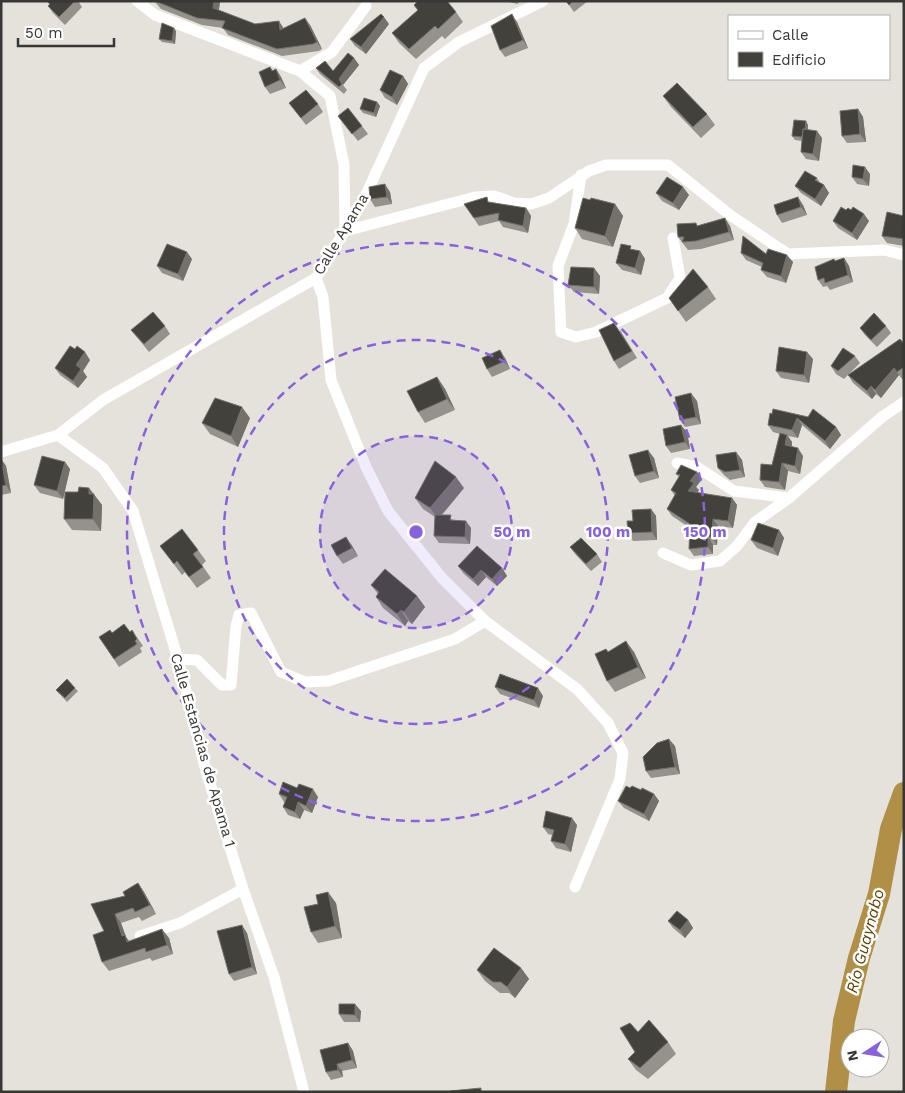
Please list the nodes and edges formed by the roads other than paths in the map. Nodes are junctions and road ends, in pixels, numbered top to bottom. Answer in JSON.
{"nodes":[{"id":1,"x":137,"y":1,"type":"edge"},
{"id":2,"x":543,"y":1,"type":"edge"},
{"id":3,"x":366,"y":6,"type":"dead end"},
{"id":4,"x":300,"y":71,"type":"junction"},
{"id":5,"x":582,"y":175,"type":"junction"},
{"id":6,"x":345,"y":231,"type":"junction"},
{"id":7,"x":673,"y":238,"type":"dead end"},
{"id":8,"x":904,"y":255,"type":"edge"},
{"id":9,"x":316,"y":278,"type":"junction"},
{"id":10,"x":904,"y":402,"type":"edge"},
{"id":11,"x":58,"y":435,"type":"junction"},
{"id":12,"x":1,"y":452,"type":"edge"},
{"id":13,"x":676,"y":463,"type":"dead end"},
{"id":14,"x":789,"y":498,"type":"junction"},
{"id":15,"x":663,"y":553,"type":"dead end"},
{"id":16,"x":485,"y":621,"type":"junction"},
{"id":17,"x":178,"y":659,"type":"junction"},
{"id":18,"x":576,"y":887,"type":"dead end"},
{"id":19,"x":243,"y":889,"type":"junction"},
{"id":20,"x":140,"y":936,"type":"edge"},
{"id":21,"x":304,"y":1092,"type":"edge"}],
"edges":[{"from":1,"to":4,"type":"street"},
{"from":2,"to":6,"type":"street","name":"Calle Apama"},
{"from":3,"to":4,"type":"street"},
{"from":4,"to":6,"type":"street"},
{"from":5,"to":6,"type":"street"},
{"from":5,"to":7,"type":"street"},
{"from":5,"to":8,"type":"street"},
{"from":6,"to":9,"type":"street","name":"Calle Apama"},
{"from":9,"to":11,"type":"street","name":"Calle Apama"},
{"from":9,"to":16,"type":"street"},
{"from":10,"to":14,"type":"street"},
{"from":11,"to":12,"type":"street","name":"Calle Apama"},
{"from":11,"to":17,"type":"street","name":"Calle Estancias de Apama 1"},
{"from":13,"to":14,"type":"street"},
{"from":14,"to":15,"type":"street"},
{"from":16,"to":17,"type":"street"},
{"from":16,"to":18,"type":"street"},
{"from":17,"to":19,"type":"street","name":"Calle Estancias de Apama 1"},
{"from":19,"to":20,"type":"street"},
{"from":19,"to":21,"type":"street","name":"Calle Estancias de Apama 1"}]}
